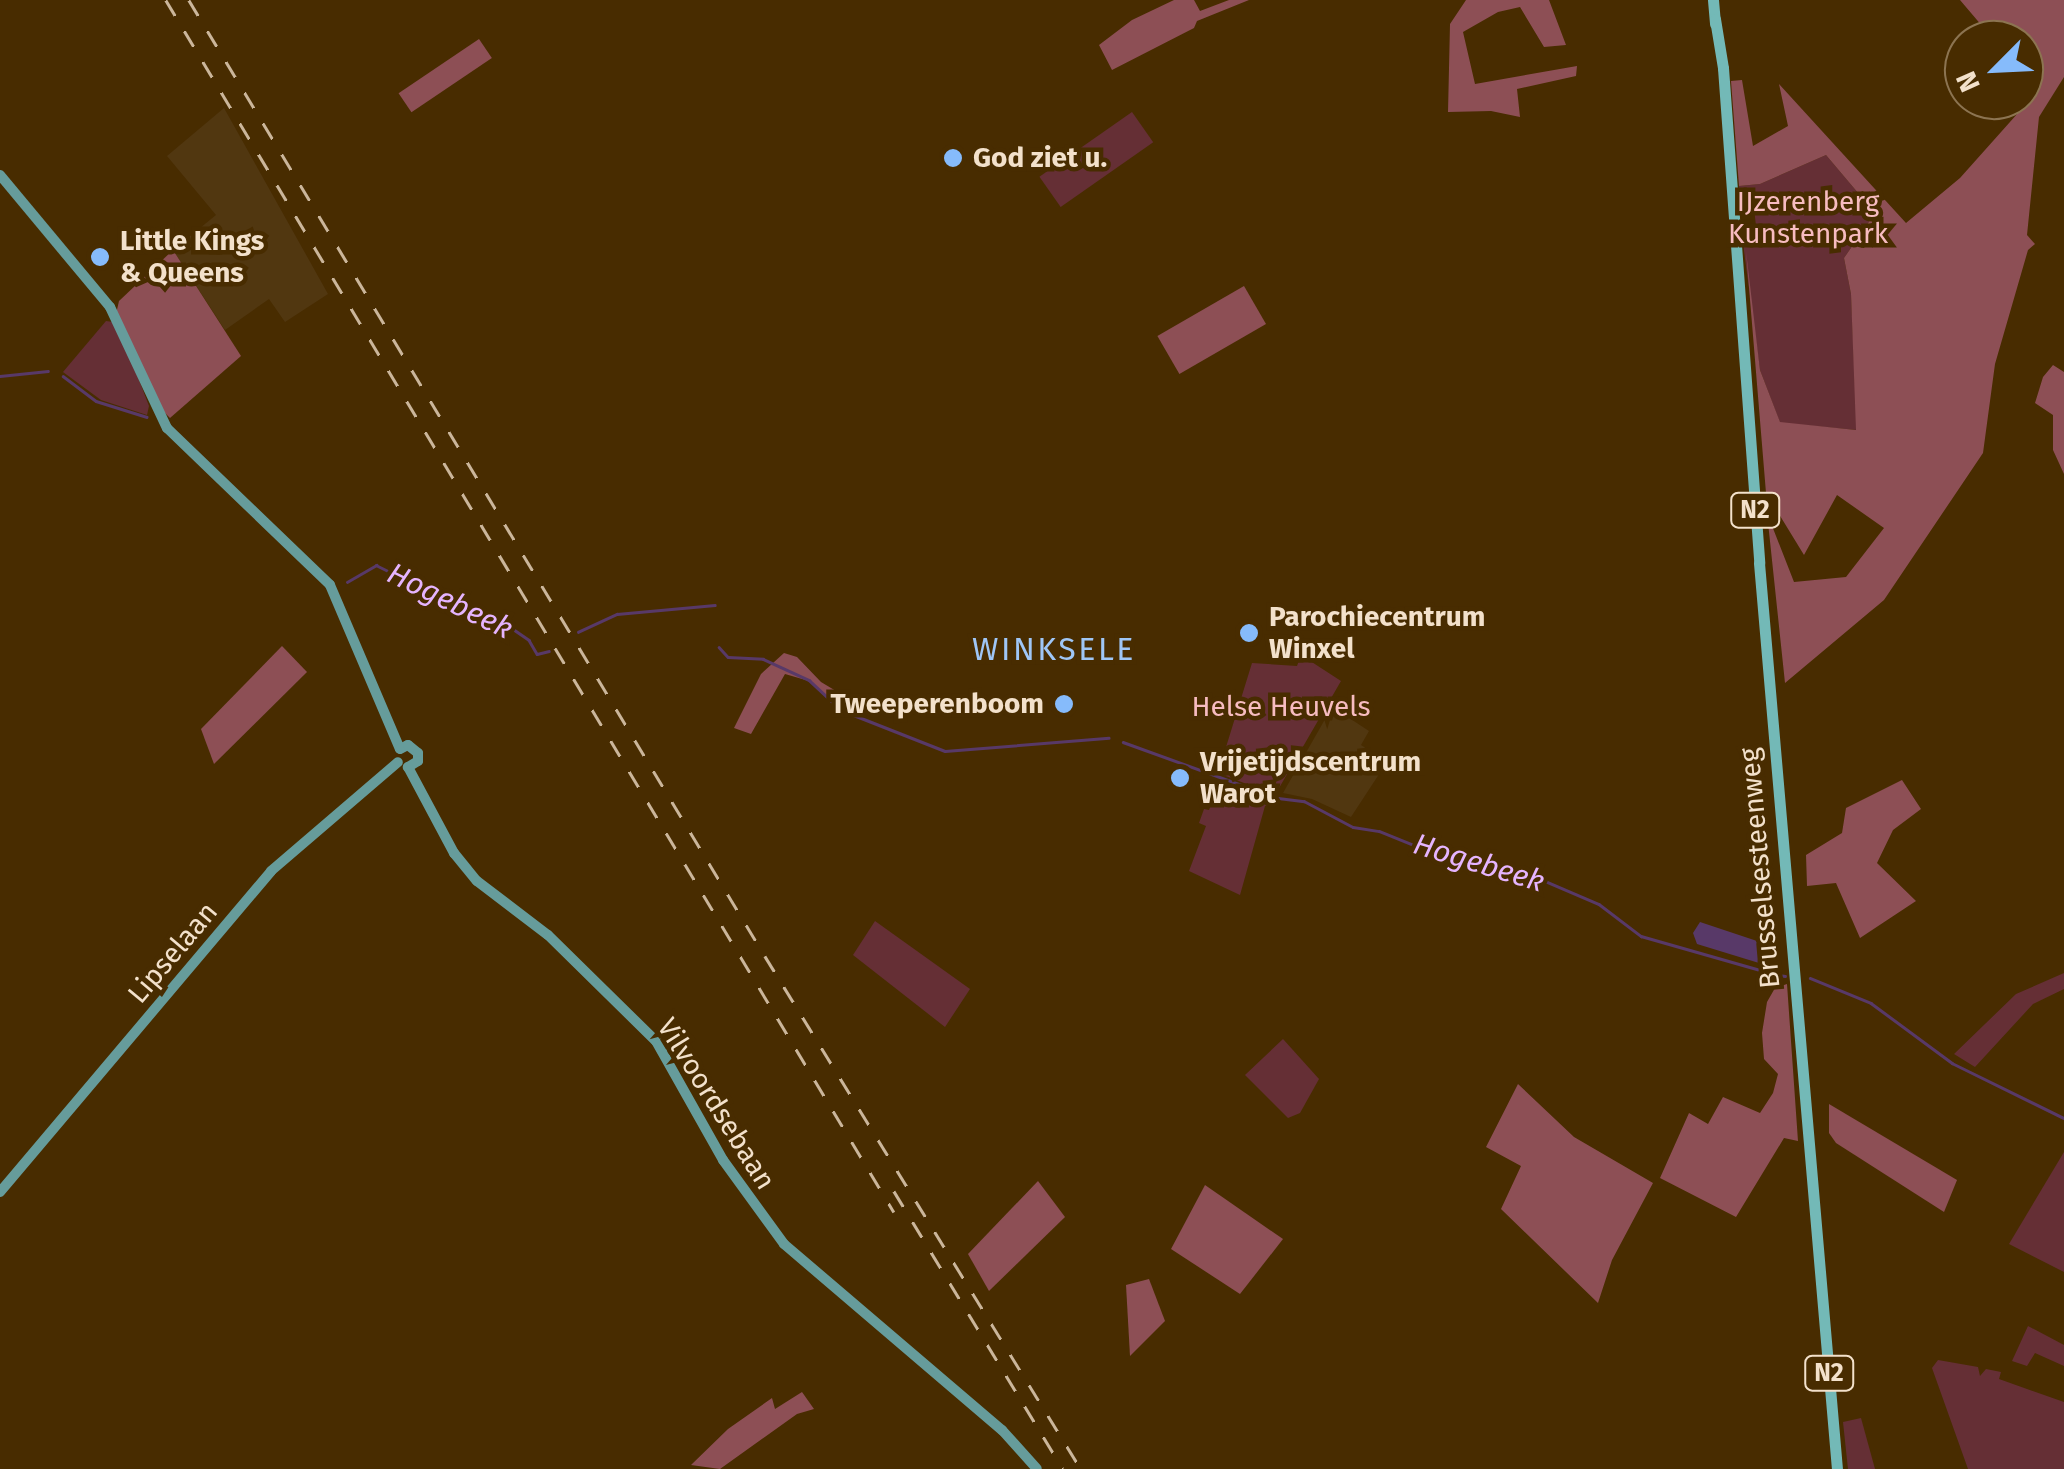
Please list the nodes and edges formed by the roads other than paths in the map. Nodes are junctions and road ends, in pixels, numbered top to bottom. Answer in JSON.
{"nodes":[{"id":1,"x":1713,"y":0,"type":"edge"},
{"id":2,"x":0,"y":175,"type":"edge"},
{"id":3,"x":400,"y":749,"type":"junction"},
{"id":4,"x":403,"y":764,"type":"junction"},
{"id":5,"x":0,"y":1192,"type":"edge"},
{"id":6,"x":1036,"y":1469,"type":"edge"},
{"id":7,"x":1837,"y":1469,"type":"edge"}],
"edges":[{"from":1,"to":7,"type":"main road","name":"Brusselsesteenweg","number":"N2"},
{"from":2,"to":3,"type":"street"},
{"from":3,"to":4,"type":"street"},
{"from":3,"to":4,"type":"street","name":"Vilvoordsebaan"},
{"from":4,"to":5,"type":"street","name":"Lipselaan"},
{"from":4,"to":6,"type":"street","name":"Vilvoordsebaan"}]}
